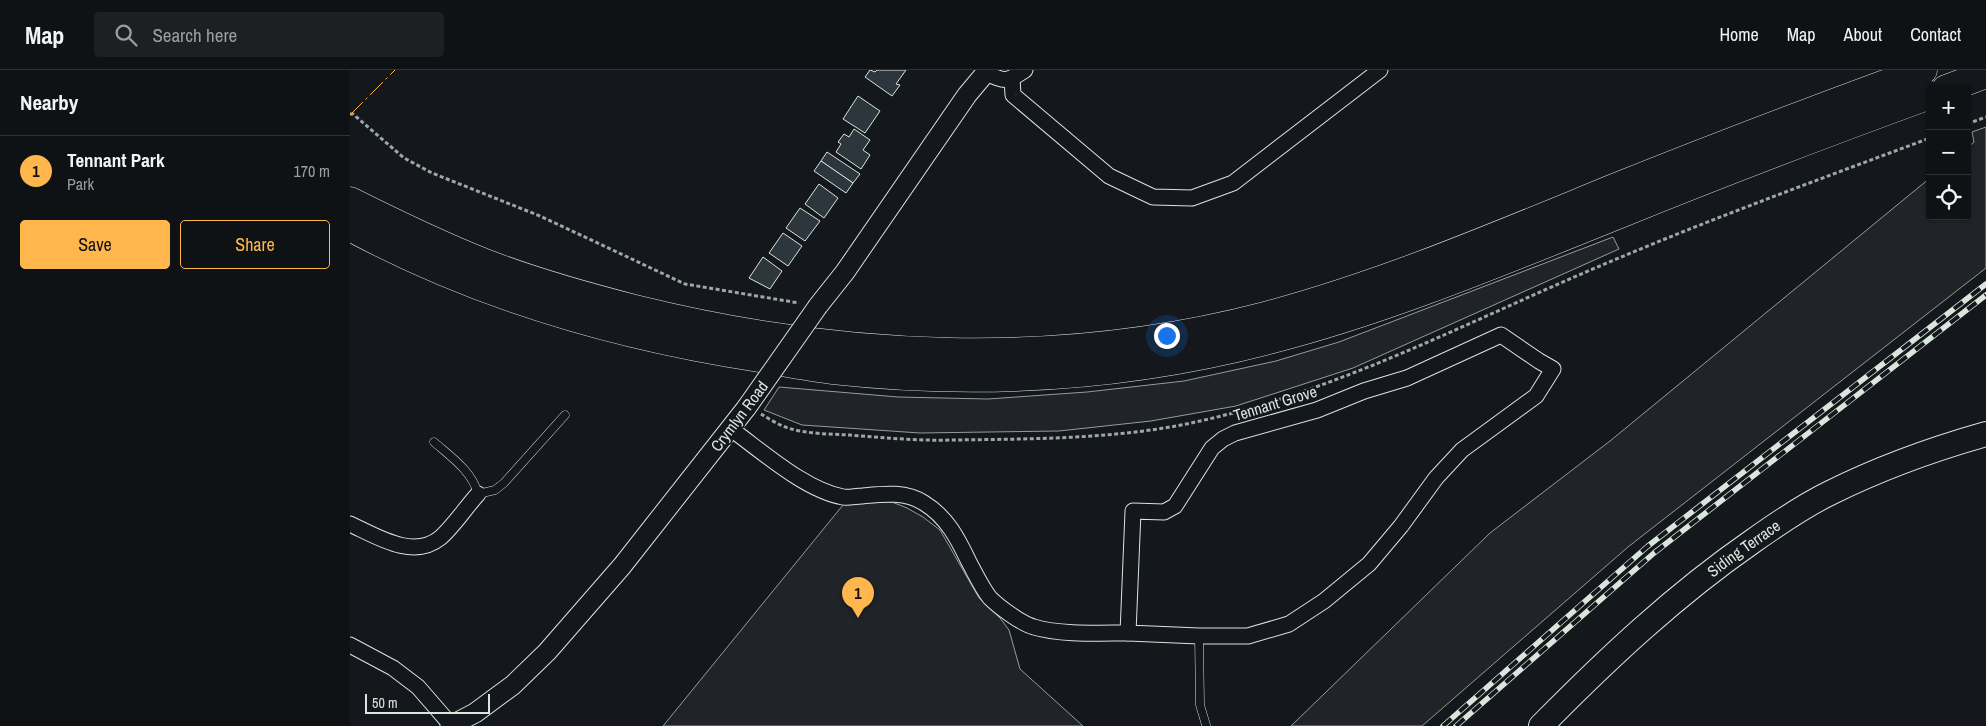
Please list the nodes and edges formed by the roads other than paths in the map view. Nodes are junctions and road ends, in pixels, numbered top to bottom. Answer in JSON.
{"nodes":[{"id":1,"x":1025,"y":70,"type":"edge"},
{"id":2,"x":1380,"y":70,"type":"edge"},
{"id":3,"x":1923,"y":70,"type":"edge"},
{"id":4,"x":988,"y":72,"type":"edge"},
{"id":5,"x":1986,"y":74,"type":"edge"},
{"id":6,"x":1012,"y":79,"type":"junction"},
{"id":7,"x":1957,"y":85,"type":"edge"},
{"id":8,"x":1926,"y":96,"type":"edge"},
{"id":9,"x":350,"y":201,"type":"edge"},
{"id":10,"x":350,"y":227,"type":"edge"},
{"id":11,"x":565,"y":415,"type":"dead end"},
{"id":12,"x":731,"y":429,"type":"junction"},
{"id":13,"x":1986,"y":434,"type":"edge"},
{"id":14,"x":434,"y":442,"type":"dead end"},
{"id":15,"x":478,"y":494,"type":"junction"},
{"id":16,"x":350,"y":524,"type":"edge"},
{"id":17,"x":1128,"y":634,"type":"junction"},
{"id":18,"x":1199,"y":636,"type":"junction"},
{"id":19,"x":350,"y":646,"type":"edge"},
{"id":20,"x":451,"y":725,"type":"edge"},
{"id":21,"x":1206,"y":725,"type":"dead end"},
{"id":22,"x":1541,"y":726,"type":"edge"}],
"edges":[{"from":1,"to":6,"type":"street"},
{"from":2,"to":6,"type":"street"},
{"from":3,"to":9,"type":"highway"},
{"from":4,"to":6,"type":"street"},
{"from":4,"to":12,"type":"street","name":"Crymlyn Road","bridge":true},
{"from":5,"to":7,"type":"highway"},
{"from":8,"to":10,"type":"highway"},
{"from":11,"to":15,"type":"lane"},
{"from":12,"to":17,"type":"street"},
{"from":12,"to":20,"type":"street","name":"Crymlyn Road"},
{"from":13,"to":22,"type":"main road","name":"Siding Terrace"},
{"from":14,"to":15,"type":"lane"},
{"from":15,"to":16,"type":"street"},
{"from":17,"to":18,"type":"street","name":"Tennant Grove"},
{"from":17,"to":18,"type":"street","name":"Tennant Grove"},
{"from":18,"to":21,"type":"lane"},
{"from":19,"to":20,"type":"street"}]}
